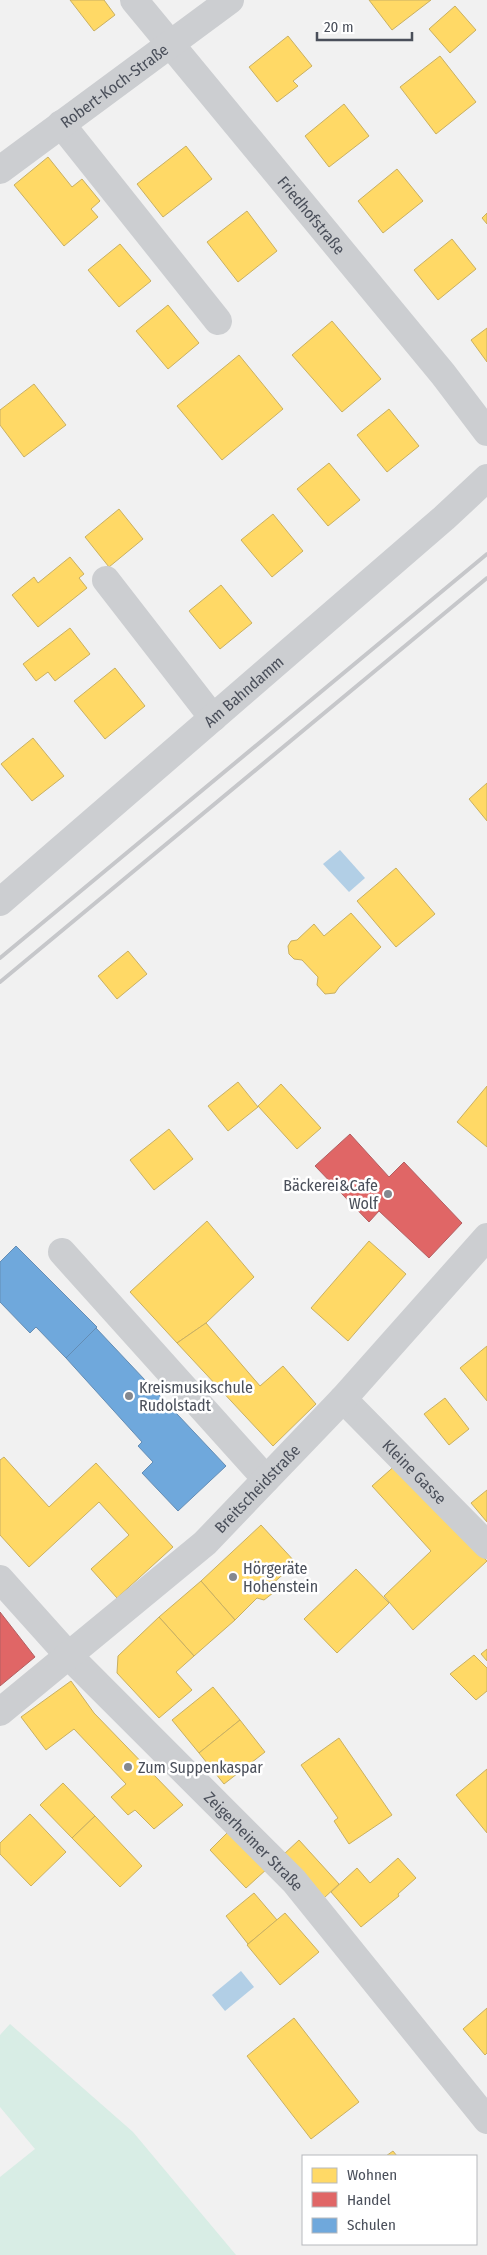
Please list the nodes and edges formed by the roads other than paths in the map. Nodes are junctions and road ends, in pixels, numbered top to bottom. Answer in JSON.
{"nodes":[{"id":1,"x":134,"y":0,"type":"edge"},
{"id":2,"x":230,"y":0,"type":"edge"},
{"id":3,"x":170,"y":42,"type":"junction"},
{"id":4,"x":61,"y":124,"type":"junction"},
{"id":5,"x":0,"y":170,"type":"edge"},
{"id":6,"x":218,"y":321,"type":"dead end"},
{"id":7,"x":487,"y":432,"type":"edge"},
{"id":8,"x":487,"y":478,"type":"edge"},
{"id":9,"x":106,"y":580,"type":"dead end"},
{"id":10,"x":213,"y":718,"type":"junction"},
{"id":11,"x":0,"y":902,"type":"edge"},
{"id":12,"x":487,"y":1237,"type":"edge"},
{"id":13,"x":62,"y":1252,"type":"dead end"},
{"id":14,"x":343,"y":1399,"type":"junction"},
{"id":15,"x":266,"y":1479,"type":"junction"},
{"id":16,"x":487,"y":1545,"type":"edge"},
{"id":17,"x":0,"y":1579,"type":"edge"},
{"id":18,"x":69,"y":1656,"type":"junction"},
{"id":19,"x":0,"y":1712,"type":"edge"},
{"id":20,"x":487,"y":2120,"type":"edge"}],
"edges":[{"from":1,"to":3,"type":"street","name":"Friedhofstraße"},
{"from":2,"to":3,"type":"street","name":"Robert-Koch-Straße"},
{"from":3,"to":4,"type":"street","name":"Robert-Koch-Straße"},
{"from":3,"to":7,"type":"street","name":"Friedhofstraße"},
{"from":4,"to":5,"type":"street","name":"Robert-Koch-Straße"},
{"from":4,"to":6,"type":"street"},
{"from":8,"to":10,"type":"street","name":"Am Bahndamm"},
{"from":9,"to":10,"type":"street"},
{"from":10,"to":11,"type":"street","name":"Am Bahndamm"},
{"from":12,"to":14,"type":"street","name":"Breitscheidstraße"},
{"from":13,"to":15,"type":"street"},
{"from":14,"to":15,"type":"street","name":"Breitscheidstraße"},
{"from":14,"to":16,"type":"street","name":"Kleine Gasse"},
{"from":15,"to":18,"type":"street","name":"Breitscheidstraße"},
{"from":17,"to":18,"type":"street","name":"Zeigerheimer Straße"},
{"from":18,"to":19,"type":"street","name":"Breitscheidstraße"},
{"from":18,"to":20,"type":"street","name":"Zeigerheimer Straße"}]}
